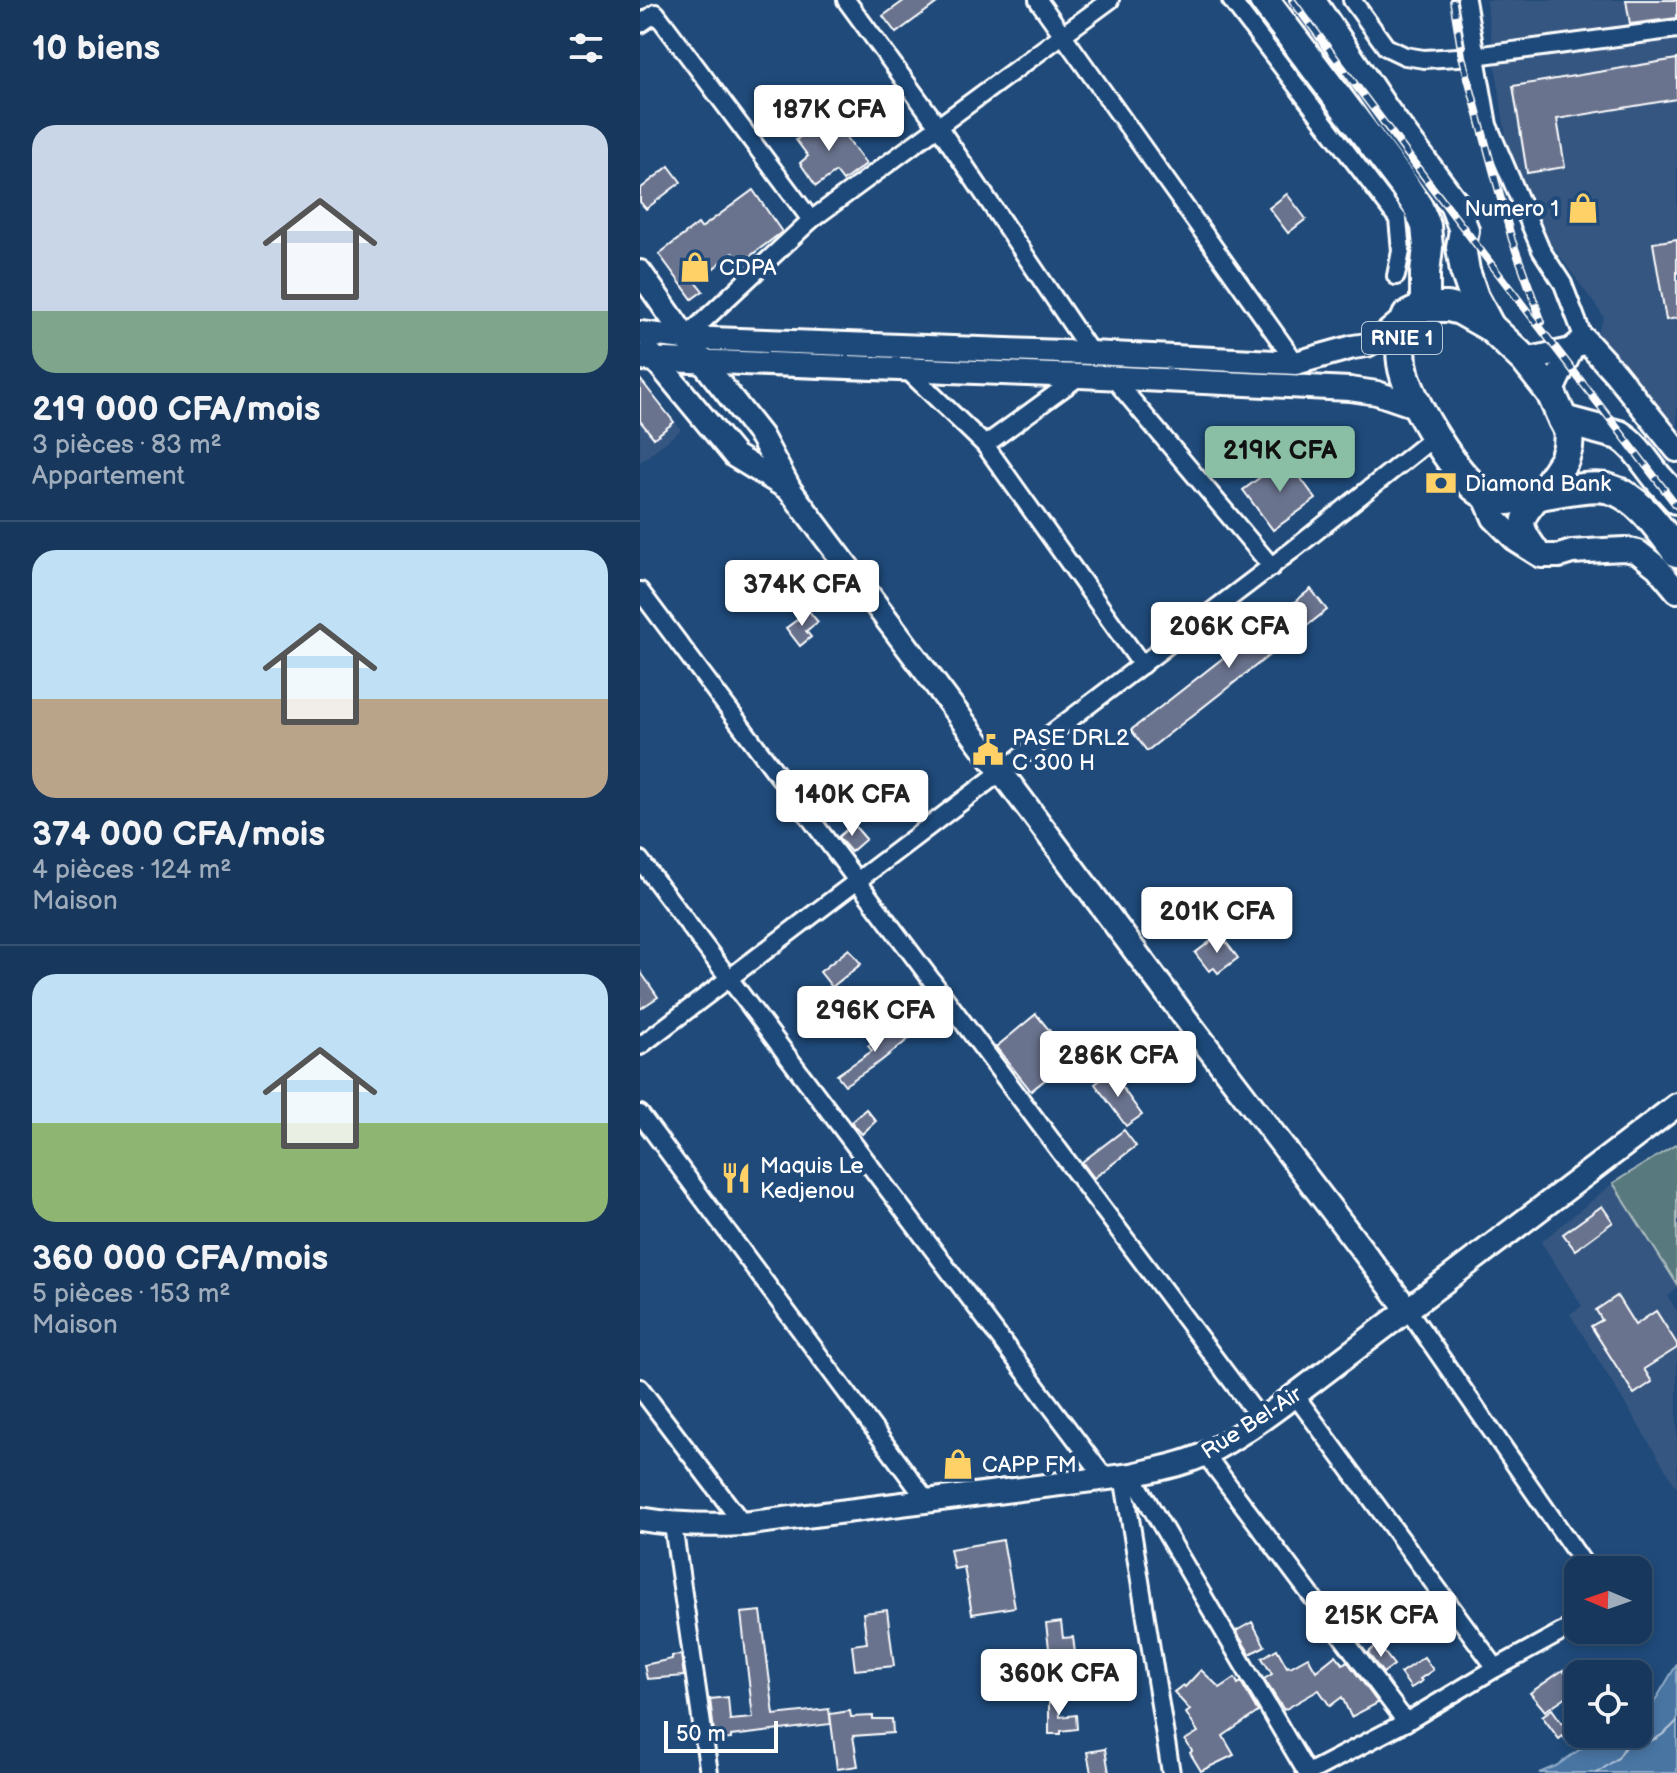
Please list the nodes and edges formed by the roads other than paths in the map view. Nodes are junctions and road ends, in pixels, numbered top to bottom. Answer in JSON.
{"nodes":[{"id":1,"x":846,"y":0,"type":"edge"},
{"id":2,"x":1038,"y":0,"type":"edge"},
{"id":3,"x":1110,"y":0,"type":"edge"},
{"id":4,"x":1231,"y":0,"type":"edge"},
{"id":5,"x":1264,"y":0,"type":"edge"},
{"id":6,"x":1310,"y":0,"type":"edge"},
{"id":7,"x":1352,"y":0,"type":"edge"},
{"id":8,"x":1466,"y":0,"type":"edge"},
{"id":9,"x":640,"y":24,"type":"edge"},
{"id":10,"x":1677,"y":29,"type":"edge"},
{"id":11,"x":1063,"y":34,"type":"junction"},
{"id":12,"x":1475,"y":56,"type":"junction"},
{"id":13,"x":938,"y":126,"type":"junction"},
{"id":14,"x":811,"y":220,"type":"junction"},
{"id":15,"x":640,"y":272,"type":"edge"},
{"id":16,"x":1396,"y":276,"type":"dead end"},
{"id":17,"x":1416,"y":311,"type":"junction"},
{"id":18,"x":1490,"y":327,"type":"junction"},
{"id":19,"x":640,"y":336,"type":"edge"},
{"id":20,"x":685,"y":338,"type":"junction"},
{"id":21,"x":1578,"y":345,"type":"junction"},
{"id":22,"x":1091,"y":353,"type":"junction"},
{"id":23,"x":1525,"y":360,"type":"junction"},
{"id":24,"x":702,"y":361,"type":"junction"},
{"id":25,"x":645,"y":363,"type":"edge"},
{"id":26,"x":1296,"y":363,"type":"junction"},
{"id":27,"x":906,"y":369,"type":"junction"},
{"id":28,"x":1080,"y":376,"type":"junction"},
{"id":29,"x":1114,"y":379,"type":"junction"},
{"id":30,"x":1551,"y":393,"type":"junction"},
{"id":31,"x":1418,"y":407,"type":"junction"},
{"id":32,"x":1563,"y":420,"type":"junction"},
{"id":33,"x":1434,"y":437,"type":"junction"},
{"id":34,"x":985,"y":445,"type":"junction"},
{"id":35,"x":1677,"y":450,"type":"edge"},
{"id":36,"x":790,"y":490,"type":"junction"},
{"id":37,"x":1483,"y":493,"type":"junction"},
{"id":38,"x":1541,"y":495,"type":"junction"},
{"id":39,"x":1677,"y":499,"type":"edge"},
{"id":40,"x":1677,"y":552,"type":"edge"},
{"id":41,"x":1541,"y":556,"type":"junction"},
{"id":42,"x":1272,"y":567,"type":"junction"},
{"id":43,"x":640,"y":591,"type":"edge"},
{"id":44,"x":1677,"y":591,"type":"edge"},
{"id":45,"x":1142,"y":665,"type":"junction"},
{"id":46,"x":1000,"y":772,"type":"junction"},
{"id":47,"x":640,"y":860,"type":"edge"},
{"id":48,"x":857,"y":882,"type":"junction"},
{"id":49,"x":729,"y":979,"type":"junction"},
{"id":50,"x":640,"y":1046,"type":"edge"},
{"id":51,"x":1677,"y":1105,"type":"edge"},
{"id":52,"x":640,"y":1114,"type":"edge"},
{"id":53,"x":1408,"y":1310,"type":"junction"},
{"id":54,"x":640,"y":1388,"type":"edge"},
{"id":55,"x":1295,"y":1395,"type":"junction"},
{"id":56,"x":1261,"y":1420,"type":"junction"},
{"id":57,"x":1205,"y":1454,"type":"junction"},
{"id":58,"x":1120,"y":1476,"type":"junction"},
{"id":59,"x":928,"y":1502,"type":"junction"},
{"id":60,"x":640,"y":1519,"type":"edge"},
{"id":61,"x":743,"y":1524,"type":"junction"},
{"id":62,"x":673,"y":1525,"type":"junction"},
{"id":63,"x":1578,"y":1556,"type":"edge"},
{"id":64,"x":1564,"y":1631,"type":"edge"},
{"id":65,"x":1496,"y":1668,"type":"junction"},
{"id":66,"x":1406,"y":1722,"type":"junction"},
{"id":67,"x":709,"y":1773,"type":"edge"},
{"id":68,"x":1171,"y":1773,"type":"edge"},
{"id":69,"x":1308,"y":1773,"type":"edge"}],
"edges":[{"from":1,"to":13,"type":"street"},
{"from":2,"to":11,"type":"street"},
{"from":3,"to":11,"type":"street"},
{"from":4,"to":16,"type":"street"},
{"from":5,"to":17,"type":"highway","number":"RNIE 1"},
{"from":6,"to":18,"type":"highway","number":"RNIE 1"},
{"from":7,"to":12,"type":"street"},
{"from":8,"to":12,"type":"street"},
{"from":9,"to":14,"type":"street"},
{"from":10,"to":12,"type":"street"},
{"from":11,"to":13,"type":"street"},
{"from":11,"to":26,"type":"street"},
{"from":12,"to":21,"type":"street"},
{"from":13,"to":14,"type":"street"},
{"from":13,"to":22,"type":"street"},
{"from":14,"to":20,"type":"street"},
{"from":15,"to":20,"type":"main road"},
{"from":17,"to":18,"type":"highway","number":"RNIE 1"},
{"from":17,"to":26,"type":"main road"},
{"from":17,"to":31,"type":"highway","number":"RNIE 1"},
{"from":18,"to":23,"type":"highway","number":"RNIE 1"},
{"from":19,"to":20,"type":"main road"},
{"from":19,"to":25,"type":"main road"},
{"from":20,"to":22,"type":"main road"},
{"from":20,"to":24,"type":"main road"},
{"from":21,"to":23,"type":"main road"},
{"from":21,"to":30,"type":"main road"},
{"from":21,"to":35,"type":"main road"},
{"from":22,"to":26,"type":"main road"},
{"from":23,"to":30,"type":"highway","number":"RNIE 1"},
{"from":24,"to":25,"type":"main road"},
{"from":24,"to":27,"type":"main road"},
{"from":24,"to":36,"type":"main road"},
{"from":25,"to":36,"type":"main road"},
{"from":27,"to":28,"type":"main road"},
{"from":27,"to":34,"type":"street"},
{"from":28,"to":29,"type":"main road"},
{"from":28,"to":34,"type":"street"},
{"from":29,"to":31,"type":"main road"},
{"from":29,"to":42,"type":"street"},
{"from":30,"to":32,"type":"highway","number":"RNIE 1"},
{"from":31,"to":33,"type":"highway","number":"RNIE 1"},
{"from":32,"to":38,"type":"highway","number":"RNIE 1"},
{"from":32,"to":39,"type":"highway"},
{"from":33,"to":37,"type":"highway","number":"RNIE 1"},
{"from":33,"to":42,"type":"street"},
{"from":34,"to":45,"type":"street"},
{"from":36,"to":46,"type":"main road"},
{"from":37,"to":38,"type":"highway"},
{"from":37,"to":41,"type":"main road"},
{"from":38,"to":40,"type":"highway"},
{"from":38,"to":41,"type":"main road"},
{"from":41,"to":44,"type":"main road"},
{"from":42,"to":45,"type":"street"},
{"from":43,"to":48,"type":"street"},
{"from":45,"to":46,"type":"street"},
{"from":46,"to":48,"type":"street"},
{"from":46,"to":53,"type":"main road"},
{"from":47,"to":49,"type":"street"},
{"from":48,"to":49,"type":"street"},
{"from":48,"to":56,"type":"street"},
{"from":49,"to":50,"type":"street"},
{"from":49,"to":58,"type":"street"},
{"from":51,"to":53,"type":"main road","name":"Rue Bel-Air"},
{"from":52,"to":59,"type":"street"},
{"from":53,"to":55,"type":"main road","name":"Rue Bel-Air"},
{"from":53,"to":63,"type":"street"},
{"from":54,"to":61,"type":"street"},
{"from":55,"to":56,"type":"main road","name":"Rue Bel-Air"},
{"from":55,"to":65,"type":"street"},
{"from":56,"to":57,"type":"main road","name":"Rue Bel-Air"},
{"from":57,"to":58,"type":"main road","name":"Rue Bel-Air"},
{"from":57,"to":66,"type":"street"},
{"from":58,"to":59,"type":"main road","name":"Rue Bel-Air"},
{"from":58,"to":68,"type":"street"},
{"from":58,"to":69,"type":"street"},
{"from":59,"to":61,"type":"main road","name":"Rue Bel-Air"},
{"from":60,"to":62,"type":"main road","name":"Rue Bel-Air"},
{"from":61,"to":62,"type":"main road","name":"Rue Bel-Air"},
{"from":62,"to":67,"type":"street"},
{"from":64,"to":65,"type":"street"},
{"from":65,"to":66,"type":"street"},
{"from":66,"to":69,"type":"street"}]}
